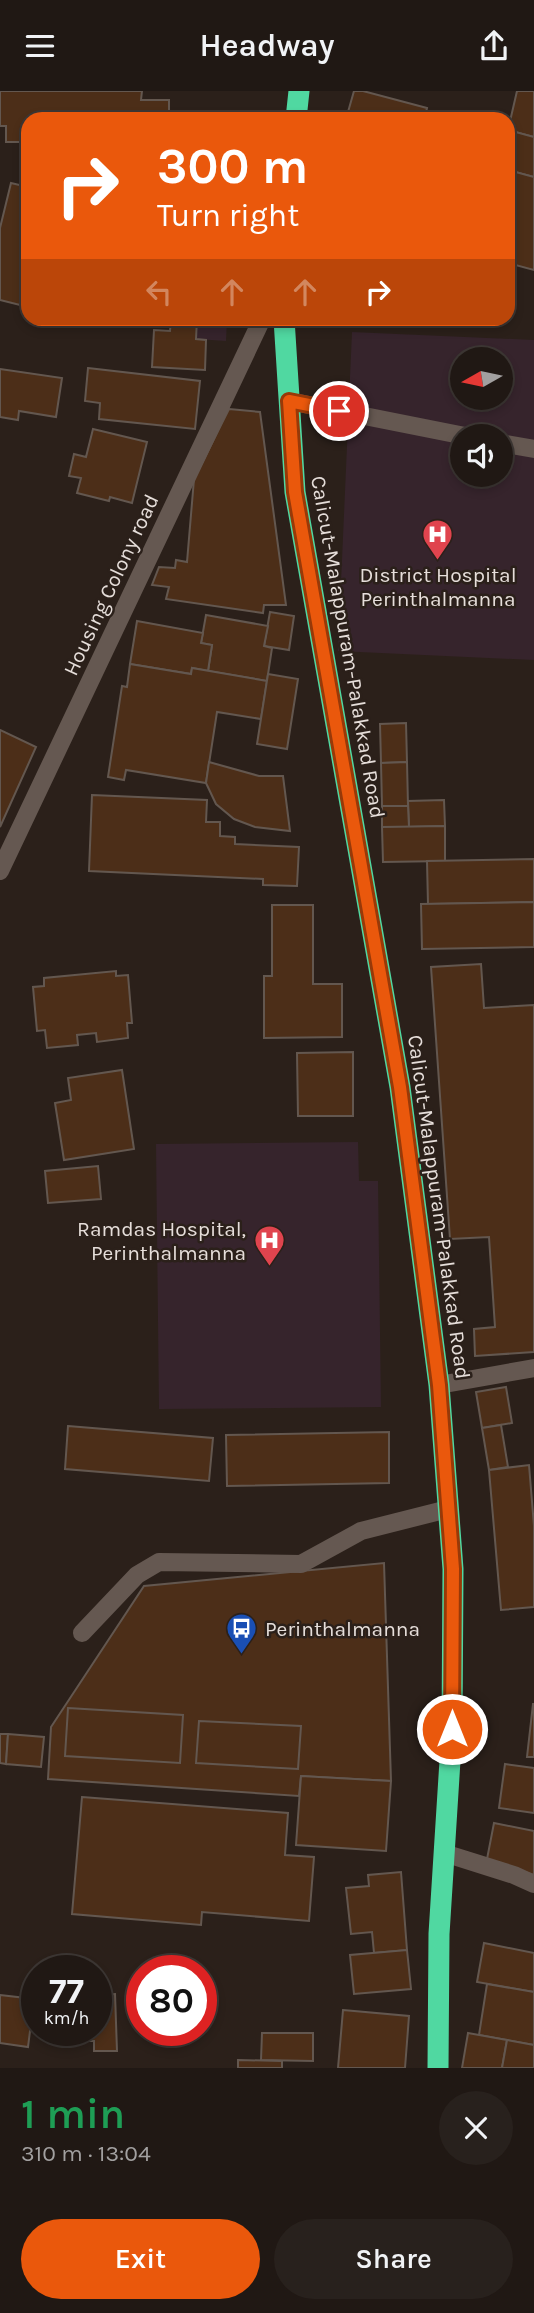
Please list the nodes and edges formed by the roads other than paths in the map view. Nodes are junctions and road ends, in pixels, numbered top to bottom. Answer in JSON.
{"nodes":[{"id":1,"x":299,"y":91,"type":"edge"},
{"id":2,"x":297,"y":112,"type":"edge"},
{"id":3,"x":259,"y":326,"type":"edge"},
{"id":4,"x":285,"y":326,"type":"edge"},
{"id":5,"x":289,"y":401,"type":"junction"},
{"id":6,"x":450,"y":433,"type":"edge"},
{"id":7,"x":513,"y":445,"type":"edge"},
{"id":8,"x":534,"y":449,"type":"edge"},
{"id":9,"x":0,"y":871,"type":"edge"},
{"id":10,"x":534,"y":1368,"type":"edge"},
{"id":11,"x":439,"y":1385,"type":"junction"},
{"id":12,"x":448,"y":1509,"type":"junction"},
{"id":13,"x":82,"y":1633,"type":"dead end"},
{"id":14,"x":444,"y":1853,"type":"junction"},
{"id":15,"x":534,"y":1884,"type":"edge"},
{"id":16,"x":438,"y":2068,"type":"edge"}],
"edges":[{"from":1,"to":2,"type":"highway"},
{"from":3,"to":9,"type":"street","name":"Housing Colony road"},
{"from":4,"to":5,"type":"highway","name":"Calicut-Malappuram-Palakkad Road"},
{"from":5,"to":6,"type":"street"},
{"from":5,"to":11,"type":"highway","name":"Calicut-Malappuram-Palakkad Road"},
{"from":7,"to":8,"type":"street"},
{"from":10,"to":11,"type":"street"},
{"from":11,"to":12,"type":"highway","name":"Calicut-Malappuram-Palakkad Road"},
{"from":12,"to":13,"type":"street"},
{"from":12,"to":14,"type":"highway","name":"Calicut-Malappuram-Palakkad Road"},
{"from":14,"to":15,"type":"street"},
{"from":14,"to":16,"type":"highway","name":"Calicut-Malappuram-Palakkad Road"}]}
